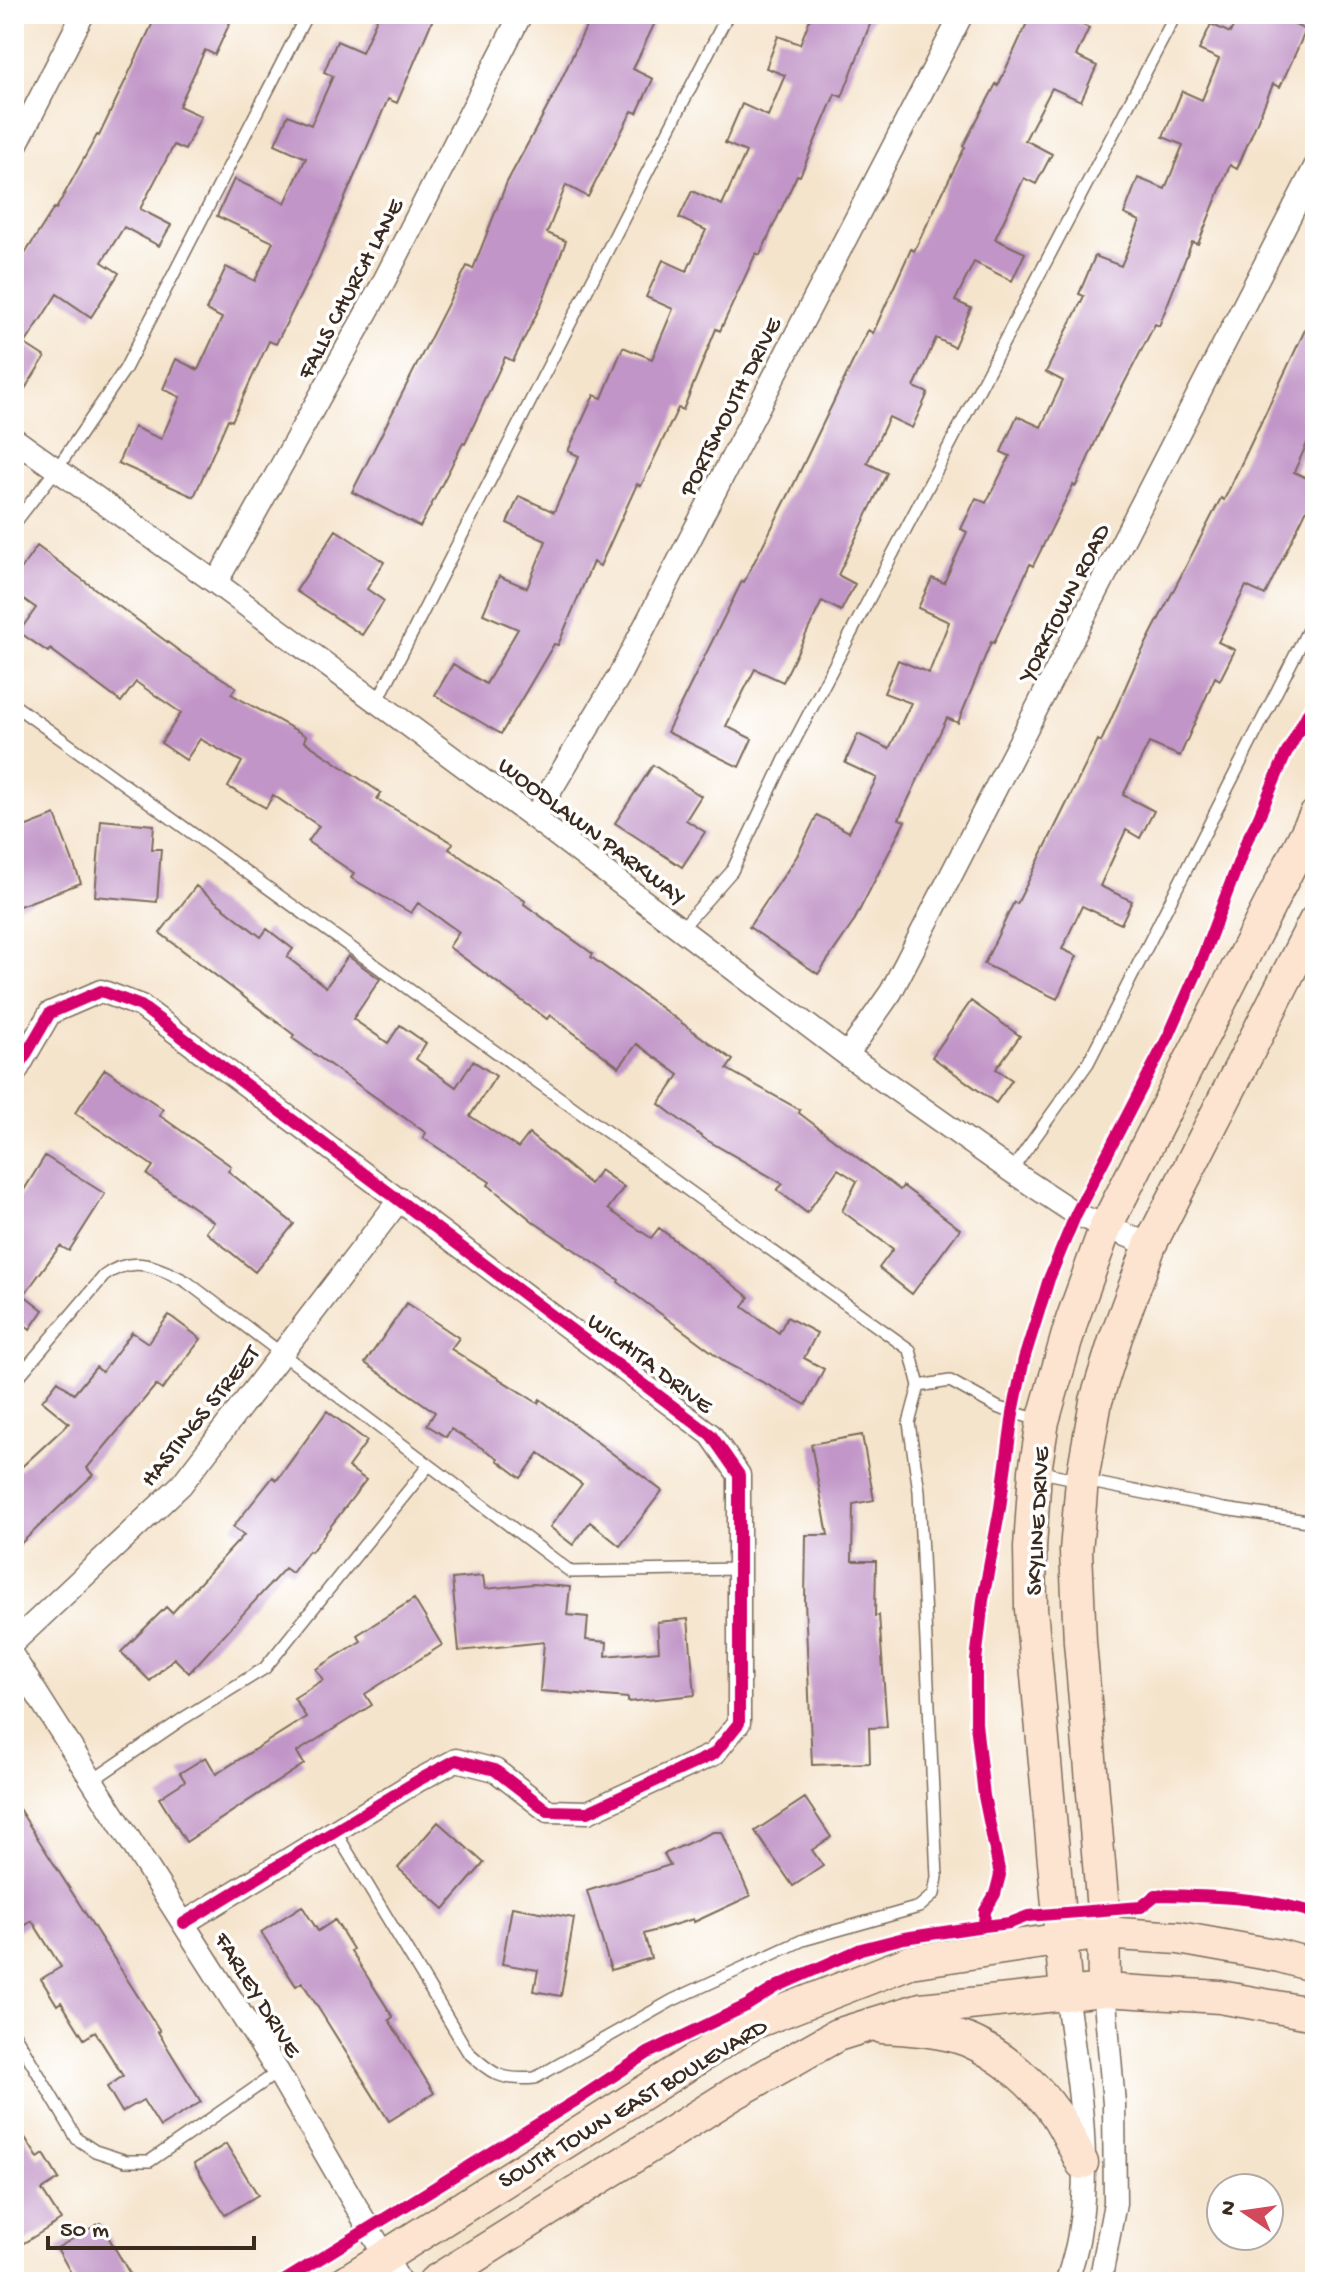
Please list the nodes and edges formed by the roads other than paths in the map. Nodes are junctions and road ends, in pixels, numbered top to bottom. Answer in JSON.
{"nodes":[{"id":1,"x":83,"y":14,"type":"edge"},
{"id":2,"x":307,"y":14,"type":"edge"},
{"id":3,"x":521,"y":14,"type":"edge"},
{"id":4,"x":728,"y":14,"type":"edge"},
{"id":5,"x":962,"y":14,"type":"edge"},
{"id":6,"x":1176,"y":14,"type":"edge"},
{"id":7,"x":14,"y":149,"type":"edge"},
{"id":8,"x":1315,"y":167,"type":"edge"},
{"id":9,"x":14,"y":439,"type":"edge"},
{"id":10,"x":56,"y":470,"type":"junction"},
{"id":11,"x":14,"y":524,"type":"edge"},
{"id":12,"x":216,"y":583,"type":"junction"},
{"id":13,"x":1315,"y":616,"type":"edge"},
{"id":14,"x":377,"y":702,"type":"junction"},
{"id":15,"x":14,"y":705,"type":"edge"},
{"id":16,"x":1315,"y":816,"type":"edge"},
{"id":17,"x":534,"y":818,"type":"junction"},
{"id":18,"x":1315,"y":921,"type":"edge"},
{"id":19,"x":681,"y":929,"type":"junction"},
{"id":20,"x":847,"y":1055,"type":"junction"},
{"id":21,"x":14,"y":1075,"type":"edge"},
{"id":22,"x":1011,"y":1171,"type":"junction"},
{"id":23,"x":400,"y":1199,"type":"junction"},
{"id":24,"x":1106,"y":1226,"type":"junction"},
{"id":25,"x":1150,"y":1245,"type":"junction"},
{"id":26,"x":281,"y":1354,"type":"junction"},
{"id":27,"x":14,"y":1382,"type":"edge"},
{"id":28,"x":919,"y":1386,"type":"junction"},
{"id":29,"x":1043,"y":1421,"type":"junction"},
{"id":30,"x":429,"y":1465,"type":"junction"},
{"id":31,"x":1035,"y":1471,"type":"junction"},
{"id":32,"x":1082,"y":1480,"type":"junction"},
{"id":33,"x":1315,"y":1522,"type":"edge"},
{"id":34,"x":739,"y":1569,"type":"junction"},
{"id":35,"x":14,"y":1642,"type":"edge"},
{"id":36,"x":14,"y":1658,"type":"edge"},
{"id":37,"x":93,"y":1780,"type":"junction"},
{"id":38,"x":335,"y":1831,"type":"junction"},
{"id":39,"x":184,"y":1923,"type":"junction"},
{"id":40,"x":1103,"y":1933,"type":"junction"},
{"id":41,"x":1060,"y":1937,"type":"junction"},
{"id":42,"x":1315,"y":1966,"type":"edge"},
{"id":43,"x":1104,"y":1990,"type":"junction"},
{"id":44,"x":1066,"y":1993,"type":"junction"},
{"id":45,"x":1315,"y":2014,"type":"edge"},
{"id":46,"x":867,"y":2026,"type":"junction"},
{"id":47,"x":14,"y":2033,"type":"edge"},
{"id":48,"x":278,"y":2072,"type":"junction"},
{"id":49,"x":1082,"y":2163,"type":"junction"},
{"id":50,"x":392,"y":2270,"type":"edge"},
{"id":51,"x":345,"y":2282,"type":"edge"},
{"id":52,"x":434,"y":2282,"type":"edge"},
{"id":53,"x":1067,"y":2282,"type":"edge"},
{"id":54,"x":1100,"y":2282,"type":"edge"}],
"edges":[{"from":1,"to":7,"type":"street"},
{"from":2,"to":10,"type":"lane"},
{"from":3,"to":12,"type":"street","name":"FALLS CHURCH LANE"},
{"from":4,"to":14,"type":"lane"},
{"from":5,"to":17,"type":"street","name":"PORTSMOUTH DRIVE"},
{"from":6,"to":19,"type":"lane"},
{"from":8,"to":20,"type":"street","name":"YORKTOWN ROAD"},
{"from":9,"to":10,"type":"street","name":"WOODLAWN PARKWAY"},
{"from":10,"to":11,"type":"lane"},
{"from":10,"to":12,"type":"street","name":"WOODLAWN PARKWAY"},
{"from":12,"to":14,"type":"street","name":"WOODLAWN PARKWAY"},
{"from":13,"to":22,"type":"lane"},
{"from":14,"to":17,"type":"street","name":"WOODLAWN PARKWAY"},
{"from":15,"to":28,"type":"lane"},
{"from":16,"to":24,"type":"main road","name":"SKYLINE DRIVE"},
{"from":17,"to":19,"type":"street","name":"WOODLAWN PARKWAY"},
{"from":18,"to":25,"type":"main road","name":"SKYLINE DRIVE"},
{"from":19,"to":20,"type":"street","name":"WOODLAWN PARKWAY"},
{"from":20,"to":22,"type":"street","name":"WOODLAWN PARKWAY"},
{"from":21,"to":23,"type":"street","name":"WICHITA DRIVE"},
{"from":22,"to":24,"type":"street","name":"WOODLAWN PARKWAY"},
{"from":23,"to":26,"type":"street","name":"HASTINGS STREET"},
{"from":23,"to":34,"type":"street","name":"WICHITA DRIVE"},
{"from":24,"to":25,"type":"street","name":"WOODLAWN PARKWAY"},
{"from":24,"to":29,"type":"main road","name":"SKYLINE DRIVE"},
{"from":25,"to":32,"type":"main road","name":"SKYLINE DRIVE"},
{"from":26,"to":27,"type":"lane"},
{"from":26,"to":30,"type":"lane"},
{"from":26,"to":35,"type":"street","name":"HASTINGS STREET"},
{"from":28,"to":29,"type":"lane"},
{"from":28,"to":38,"type":"lane"},
{"from":29,"to":31,"type":"main road","name":"SKYLINE DRIVE"},
{"from":30,"to":34,"type":"lane"},
{"from":30,"to":37,"type":"lane"},
{"from":31,"to":32,"type":"lane"},
{"from":31,"to":41,"type":"main road","name":"SKYLINE DRIVE"},
{"from":32,"to":33,"type":"lane"},
{"from":32,"to":40,"type":"main road","name":"SKYLINE DRIVE"},
{"from":34,"to":38,"type":"street","name":"WICHITA DRIVE"},
{"from":36,"to":37,"type":"street","name":"FARLEY DRIVE"},
{"from":37,"to":39,"type":"street","name":"FARLEY DRIVE"},
{"from":38,"to":39,"type":"street","name":"WICHITA DRIVE"},
{"from":39,"to":48,"type":"street","name":"FARLEY DRIVE"},
{"from":40,"to":41,"type":"main road","name":"SOUTH TOWN EAST BOULEVARD"},
{"from":40,"to":42,"type":"main road","name":"SOUTH TOWN EAST BOULEVARD"},
{"from":40,"to":43,"type":"main road","name":"SKYLINE DRIVE"},
{"from":41,"to":44,"type":"main road","name":"SKYLINE DRIVE"},
{"from":41,"to":50,"type":"main road","name":"SOUTH TOWN EAST BOULEVARD"},
{"from":43,"to":44,"type":"main road","name":"SOUTH TOWN EAST BOULEVARD"},
{"from":43,"to":45,"type":"main road","name":"SOUTH TOWN EAST BOULEVARD"},
{"from":43,"to":54,"type":"street","name":"SKYLINE DRIVE"},
{"from":44,"to":46,"type":"main road","name":"SOUTH TOWN EAST BOULEVARD"},
{"from":44,"to":49,"type":"street","name":"SKYLINE DRIVE"},
{"from":46,"to":49,"type":"main road"},
{"from":46,"to":52,"type":"main road","name":"SOUTH TOWN EAST BOULEVARD"},
{"from":47,"to":48,"type":"lane"},
{"from":48,"to":50,"type":"street","name":"FARLEY DRIVE"},
{"from":49,"to":53,"type":"street","name":"SKYLINE DRIVE"},
{"from":50,"to":51,"type":"main road","name":"SOUTH TOWN EAST BOULEVARD"}]}
